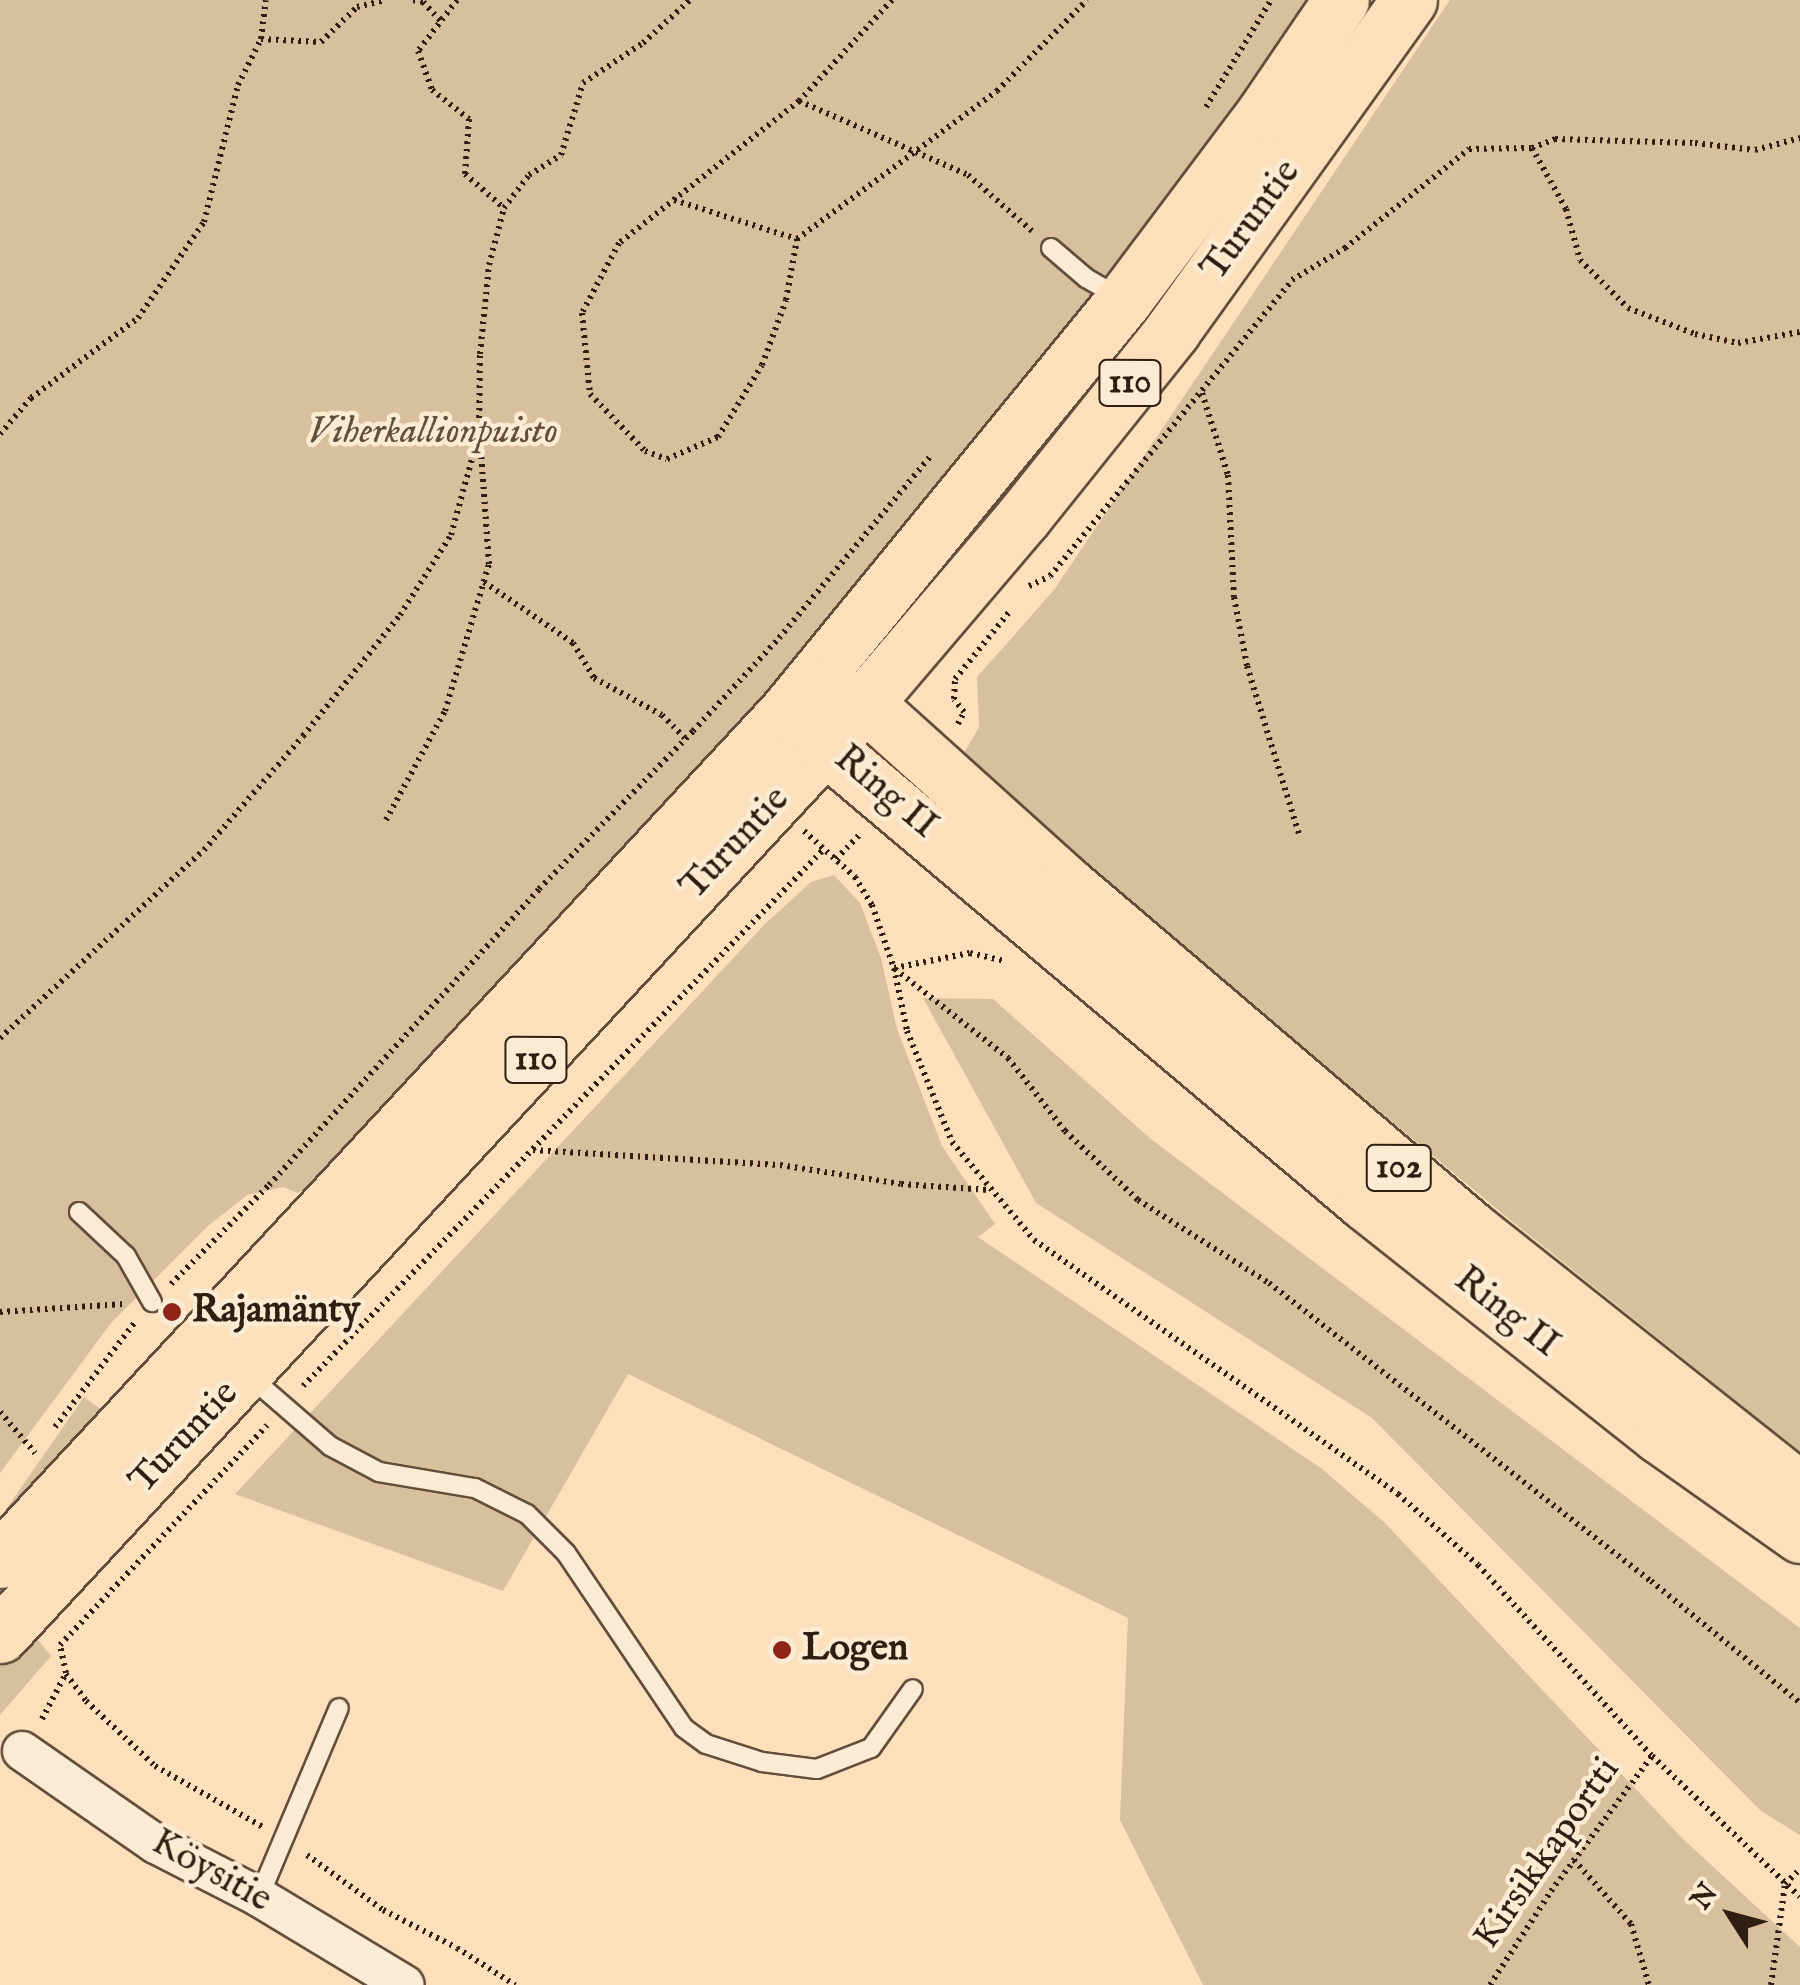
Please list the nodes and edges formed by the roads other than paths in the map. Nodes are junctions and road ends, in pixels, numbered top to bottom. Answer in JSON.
{"nodes":[{"id":1,"x":1341,"y":0,"type":"edge"},
{"id":2,"x":1409,"y":0,"type":"edge"},
{"id":3,"x":1052,"y":248,"type":"road end"},
{"id":4,"x":1124,"y":300,"type":"junction"},
{"id":5,"x":809,"y":686,"type":"junction"},
{"id":6,"x":865,"y":703,"type":"junction"},
{"id":7,"x":826,"y":746,"type":"junction"},
{"id":8,"x":79,"y":1212,"type":"dead end"},
{"id":9,"x":152,"y":1302,"type":"road end"},
{"id":10,"x":236,"y":1366,"type":"junction"},
{"id":11,"x":1800,"y":1490,"type":"edge"},
{"id":12,"x":1800,"y":1535,"type":"edge"},
{"id":13,"x":0,"y":1560,"type":"edge"},
{"id":14,"x":0,"y":1635,"type":"edge"},
{"id":15,"x":913,"y":1688,"type":"dead end"},
{"id":16,"x":339,"y":1708,"type":"dead end"},
{"id":17,"x":22,"y":1751,"type":"road end"},
{"id":18,"x":259,"y":1897,"type":"junction"},
{"id":19,"x":405,"y":1985,"type":"edge"}],
"edges":[{"from":1,"to":4,"type":"main road","name":"Turuntie","number":"110"},
{"from":2,"to":6,"type":"main road","name":"Turuntie","number":"110"},
{"from":3,"to":4,"type":"lane"},
{"from":4,"to":5,"type":"main road","name":"Turuntie","number":"110"},
{"from":5,"to":6,"type":"main road","name":"Ring II","number":"102"},
{"from":5,"to":7,"type":"main road","name":"Ring II"},
{"from":5,"to":10,"type":"main road","name":"Turuntie","number":"110"},
{"from":6,"to":7,"type":"main road","name":"Turuntie","number":"110"},
{"from":6,"to":11,"type":"main road","name":"Ring II","number":"102"},
{"from":7,"to":10,"type":"main road","name":"Turuntie","number":"110"},
{"from":7,"to":12,"type":"main road","name":"Ring II","number":"102"},
{"from":8,"to":9,"type":"lane"},
{"from":10,"to":13,"type":"main road","name":"Turuntie","number":"110"},
{"from":10,"to":14,"type":"main road","name":"Turuntie","number":"110"},
{"from":10,"to":15,"type":"lane"},
{"from":16,"to":18,"type":"lane"},
{"from":17,"to":18,"type":"street","name":"Köysitie"},
{"from":18,"to":19,"type":"street","name":"Köysitie"}]}
